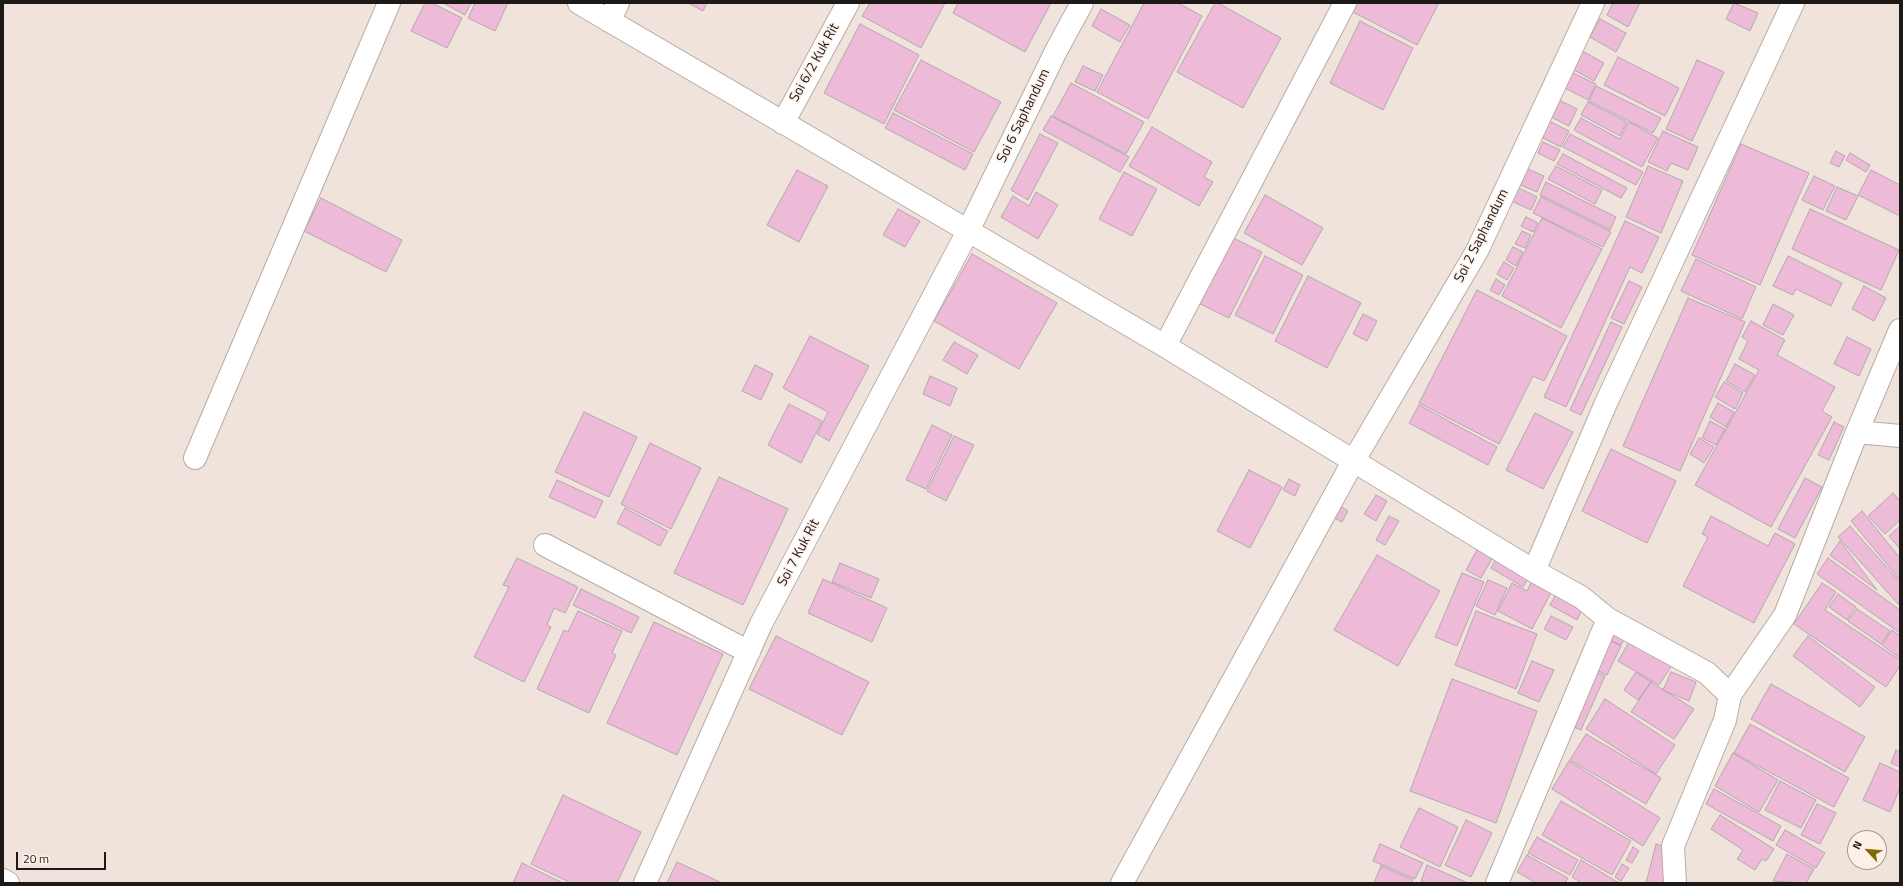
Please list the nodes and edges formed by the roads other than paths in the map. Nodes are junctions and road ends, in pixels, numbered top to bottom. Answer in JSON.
{"nodes":[{"id":1,"x":389,"y":3,"type":"edge"},
{"id":2,"x":579,"y":3,"type":"edge"},
{"id":3,"x":848,"y":3,"type":"edge"},
{"id":4,"x":1082,"y":3,"type":"edge"},
{"id":5,"x":1345,"y":3,"type":"edge"},
{"id":6,"x":1593,"y":3,"type":"edge"},
{"id":7,"x":1793,"y":3,"type":"edge"},
{"id":8,"x":613,"y":12,"type":"edge"},
{"id":9,"x":782,"y":123,"type":"junction"},
{"id":10,"x":968,"y":230,"type":"junction"},
{"id":11,"x":1900,"y":330,"type":"edge"},
{"id":12,"x":1165,"y":346,"type":"junction"},
{"id":13,"x":1857,"y":432,"type":"junction"},
{"id":14,"x":1900,"y":436,"type":"edge"},
{"id":15,"x":195,"y":458,"type":"dead end"},
{"id":16,"x":1354,"y":460,"type":"junction"},
{"id":17,"x":545,"y":545,"type":"dead end"},
{"id":18,"x":1534,"y":572,"type":"junction"},
{"id":19,"x":1608,"y":619,"type":"junction"},
{"id":20,"x":749,"y":652,"type":"junction"},
{"id":21,"x":1730,"y":695,"type":"junction"},
{"id":22,"x":3,"y":880,"type":"edge"},
{"id":23,"x":8,"y":883,"type":"edge"},
{"id":24,"x":646,"y":883,"type":"edge"},
{"id":25,"x":1122,"y":883,"type":"edge"},
{"id":26,"x":1497,"y":883,"type":"edge"},
{"id":27,"x":1675,"y":883,"type":"edge"}],
"edges":[{"from":1,"to":15,"type":"street"},
{"from":2,"to":8,"type":"street"},
{"from":3,"to":9,"type":"street","name":"Soi 6/2 Kuk Rit"},
{"from":4,"to":10,"type":"street","name":"Soi 6 Saphandum"},
{"from":5,"to":12,"type":"street"},
{"from":6,"to":16,"type":"street","name":"Soi 2 Saphandum"},
{"from":7,"to":18,"type":"street"},
{"from":8,"to":9,"type":"street"},
{"from":9,"to":10,"type":"street"},
{"from":10,"to":12,"type":"street"},
{"from":10,"to":20,"type":"street","name":"Soi 7 Kuk Rit"},
{"from":11,"to":13,"type":"street"},
{"from":12,"to":16,"type":"street"},
{"from":13,"to":14,"type":"street"},
{"from":13,"to":21,"type":"street"},
{"from":16,"to":18,"type":"street"},
{"from":16,"to":25,"type":"street","name":"Soi 2 Saphandum"},
{"from":17,"to":20,"type":"street"},
{"from":18,"to":19,"type":"street"},
{"from":19,"to":21,"type":"street"},
{"from":19,"to":26,"type":"street"},
{"from":20,"to":24,"type":"street","name":"Soi 7 Kuk Rit"},
{"from":21,"to":27,"type":"street"},
{"from":22,"to":23,"type":"street"}]}
